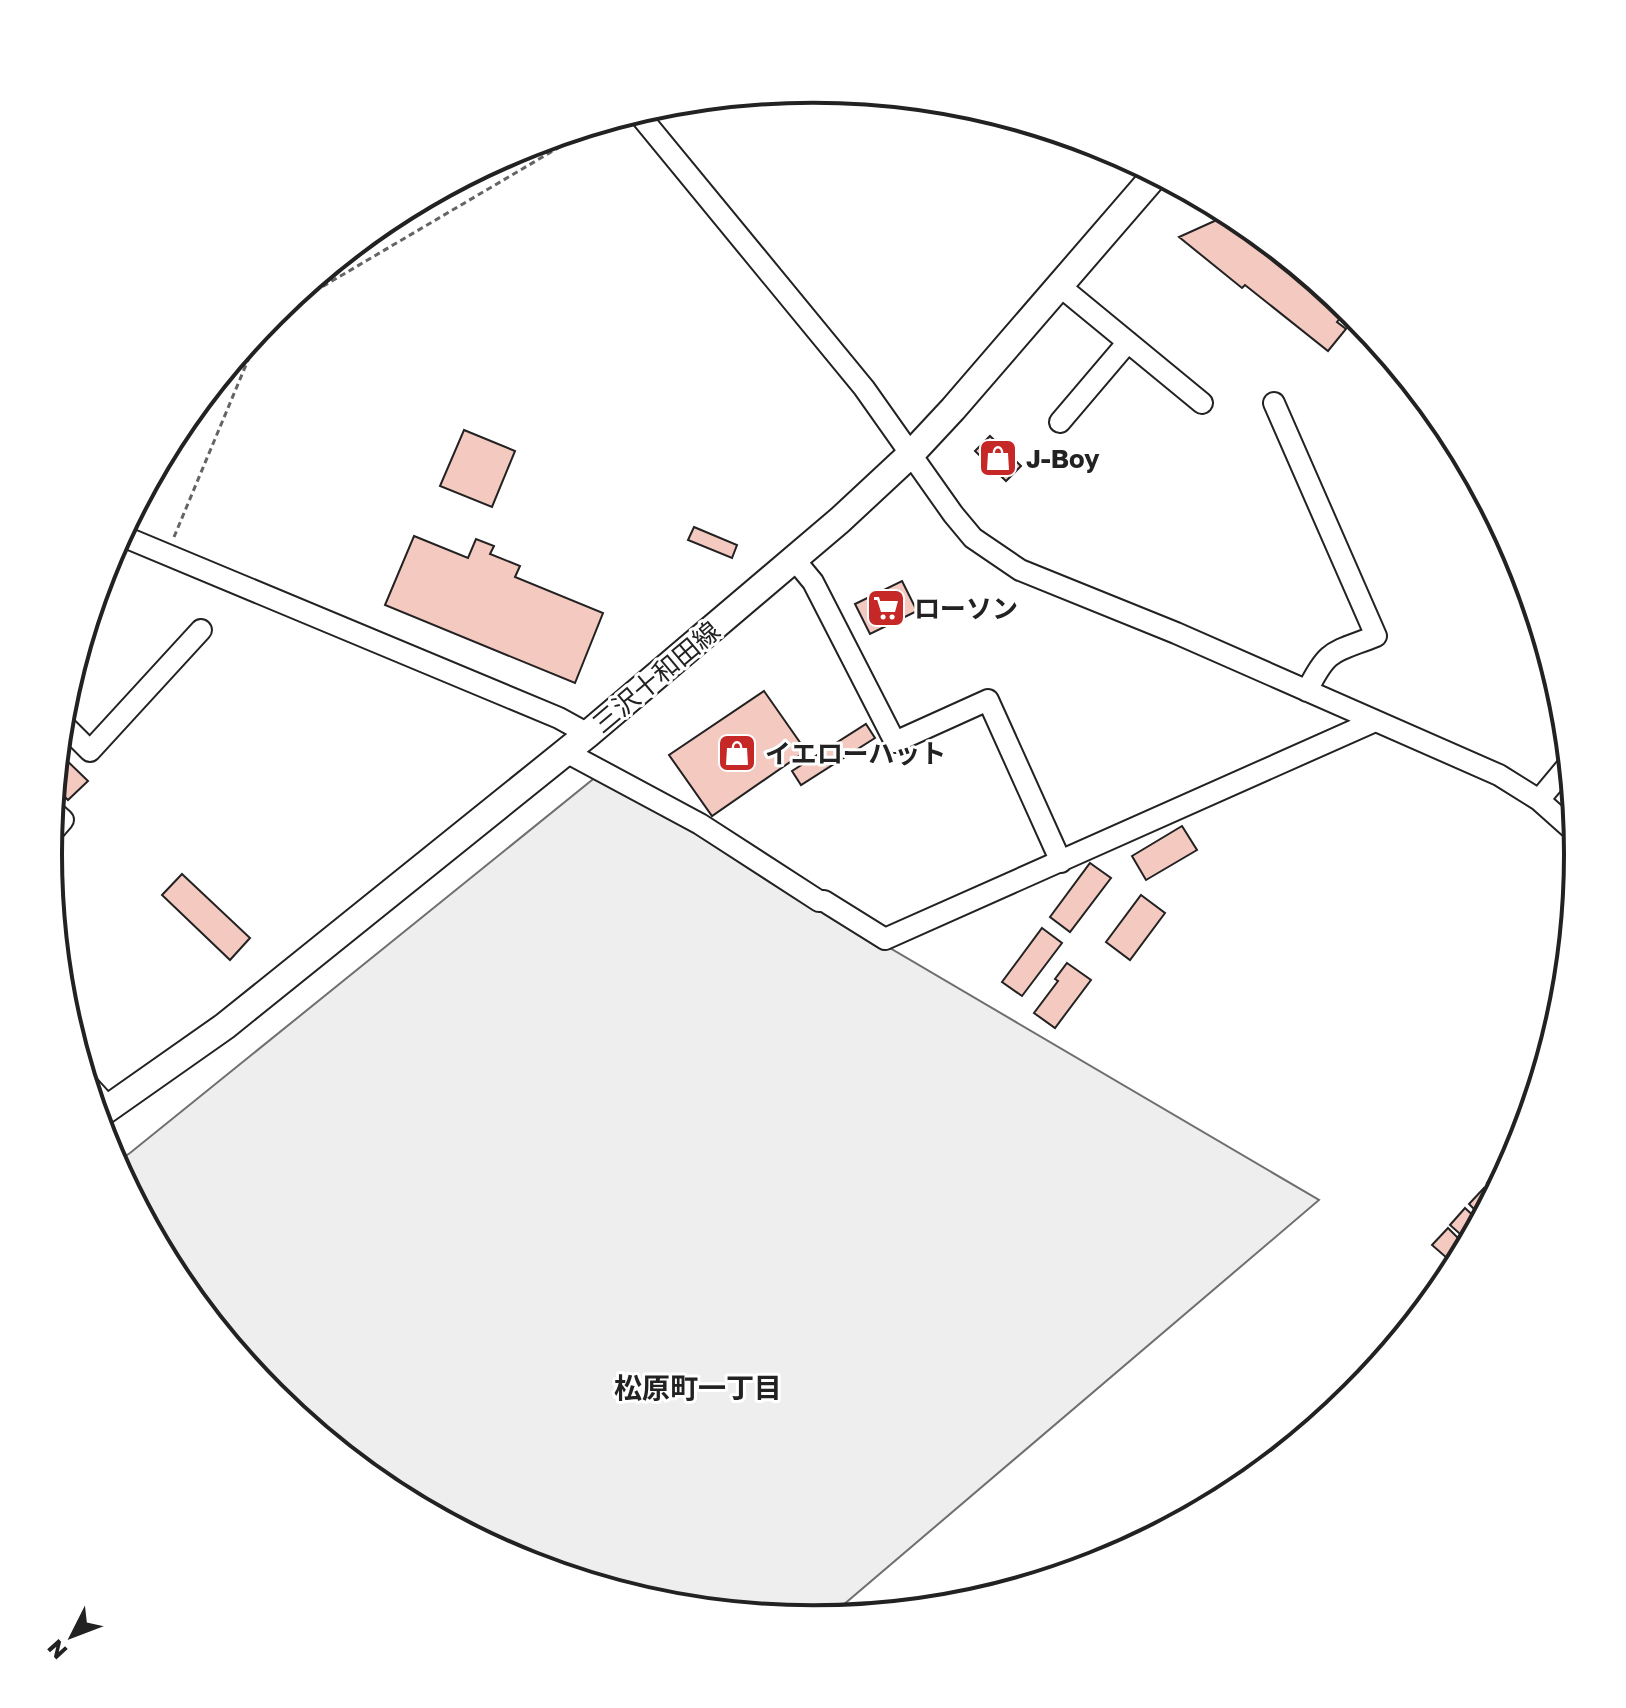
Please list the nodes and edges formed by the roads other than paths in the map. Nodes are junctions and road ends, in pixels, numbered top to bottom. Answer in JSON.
{"nodes":[{"id":1,"x":645,"y":122,"type":"edge"},
{"id":2,"x":1149,"y":182,"type":"edge"},
{"id":3,"x":1061,"y":287,"type":"junction"},
{"id":4,"x":1128,"y":342,"type":"junction"},
{"id":5,"x":1202,"y":403,"type":"dead end"},
{"id":6,"x":1274,"y":403,"type":"dead end"},
{"id":7,"x":1060,"y":422,"type":"dead end"},
{"id":8,"x":912,"y":453,"type":"junction"},
{"id":9,"x":131,"y":540,"type":"edge"},
{"id":10,"x":794,"y":559,"type":"junction"},
{"id":11,"x":201,"y":630,"type":"dead end"},
{"id":12,"x":1307,"y":691,"type":"junction"},
{"id":13,"x":1375,"y":721,"type":"junction"},
{"id":14,"x":72,"y":733,"type":"edge"},
{"id":15,"x":588,"y":734,"type":"junction"},
{"id":16,"x":566,"y":752,"type":"junction"},
{"id":17,"x":1560,"y":775,"type":"edge"},
{"id":18,"x":1539,"y":800,"type":"junction"},
{"id":19,"x":1563,"y":821,"type":"edge"},
{"id":20,"x":1061,"y":862,"type":"junction"},
{"id":21,"x":107,"y":1109,"type":"edge"}],
"edges":[{"from":1,"to":8,"type":"street"},
{"from":2,"to":3,"type":"main road","name":"三沢十和田線"},
{"from":3,"to":4,"type":"street"},
{"from":3,"to":8,"type":"main road","name":"三沢十和田線"},
{"from":4,"to":5,"type":"street"},
{"from":4,"to":7,"type":"street"},
{"from":6,"to":12,"type":"street"},
{"from":8,"to":10,"type":"main road","name":"三沢十和田線"},
{"from":8,"to":12,"type":"street"},
{"from":9,"to":15,"type":"street"},
{"from":10,"to":15,"type":"main road","name":"三沢十和田線"},
{"from":10,"to":20,"type":"street"},
{"from":11,"to":14,"type":"street"},
{"from":12,"to":13,"type":"street"},
{"from":13,"to":18,"type":"street"},
{"from":13,"to":20,"type":"street"},
{"from":15,"to":16,"type":"main road","name":"三沢十和田線"},
{"from":16,"to":20,"type":"street"},
{"from":16,"to":21,"type":"main road","name":"三沢十和田線"},
{"from":17,"to":18,"type":"street"},
{"from":18,"to":19,"type":"street"}]}
